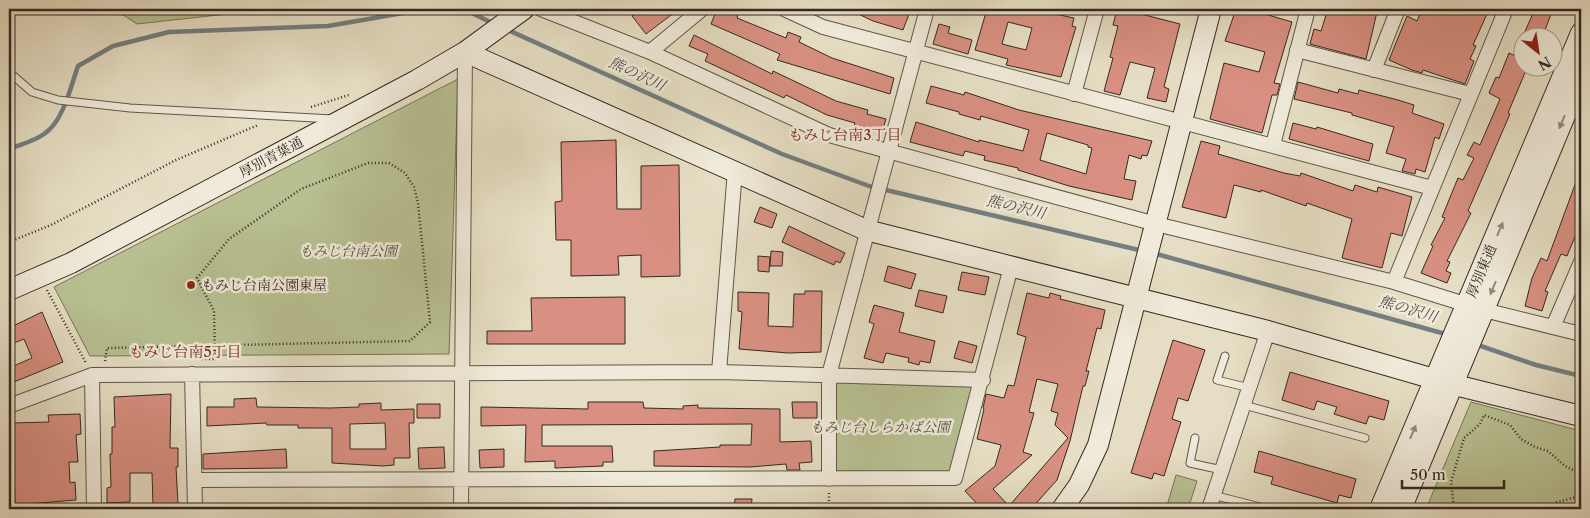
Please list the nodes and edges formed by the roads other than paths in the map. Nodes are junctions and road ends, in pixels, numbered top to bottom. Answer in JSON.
{"nodes":[{"id":1,"x":541,"y":9,"type":"edge"},
{"id":2,"x":702,"y":9,"type":"edge"},
{"id":3,"x":784,"y":9,"type":"edge"},
{"id":4,"x":927,"y":9,"type":"edge"},
{"id":5,"x":1097,"y":9,"type":"edge"},
{"id":6,"x":1211,"y":9,"type":"edge"},
{"id":7,"x":1308,"y":9,"type":"edge"},
{"id":8,"x":1398,"y":9,"type":"edge"},
{"id":9,"x":1506,"y":9,"type":"edge"},
{"id":10,"x":520,"y":12,"type":"edge"},
{"id":11,"x":1581,"y":33,"type":"edge"},
{"id":12,"x":472,"y":47,"type":"junction"},
{"id":13,"x":1297,"y":50,"type":"junction"},
{"id":14,"x":650,"y":52,"type":"junction"},
{"id":15,"x":914,"y":52,"type":"junction"},
{"id":16,"x":1374,"y":70,"type":"junction"},
{"id":17,"x":9,"y":72,"type":"edge"},
{"id":18,"x":1581,"y":77,"type":"edge"},
{"id":19,"x":1074,"y":94,"type":"junction"},
{"id":20,"x":1470,"y":94,"type":"junction"},
{"id":21,"x":341,"y":120,"type":"junction"},
{"id":22,"x":1182,"y":123,"type":"junction"},
{"id":23,"x":1273,"y":145,"type":"junction"},
{"id":24,"x":887,"y":151,"type":"junction"},
{"id":25,"x":735,"y":170,"type":"junction"},
{"id":26,"x":1432,"y":188,"type":"junction"},
{"id":27,"x":868,"y":222,"type":"junction"},
{"id":28,"x":1154,"y":232,"type":"junction"},
{"id":29,"x":1581,"y":262,"type":"edge"},
{"id":30,"x":1012,"y":267,"type":"junction"},
{"id":31,"x":1394,"y":282,"type":"junction"},
{"id":32,"x":9,"y":290,"type":"edge"},
{"id":33,"x":1135,"y":298,"type":"junction"},
{"id":34,"x":1472,"y":316,"type":"junction"},
{"id":35,"x":1554,"y":327,"type":"junction"},
{"id":36,"x":1268,"y":331,"type":"junction"},
{"id":37,"x":1581,"y":334,"type":"edge"},
{"id":38,"x":1225,"y":356,"type":"dead end"},
{"id":39,"x":91,"y":367,"type":"junction"},
{"id":40,"x":719,"y":372,"type":"junction"},
{"id":41,"x":192,"y":374,"type":"junction"},
{"id":42,"x":462,"y":374,"type":"junction"},
{"id":43,"x":829,"y":375,"type":"junction"},
{"id":44,"x":1435,"y":379,"type":"junction"},
{"id":45,"x":983,"y":380,"type":"junction"},
{"id":46,"x":1454,"y":385,"type":"junction"},
{"id":47,"x":1250,"y":388,"type":"junction"},
{"id":48,"x":1244,"y":405,"type":"junction"},
{"id":49,"x":9,"y":406,"type":"edge"},
{"id":50,"x":1581,"y":416,"type":"edge"},
{"id":51,"x":1196,"y":438,"type":"dead end"},
{"id":52,"x":1365,"y":438,"type":"dead end"},
{"id":53,"x":1222,"y":470,"type":"junction"},
{"id":54,"x":828,"y":479,"type":"junction"},
{"id":55,"x":195,"y":480,"type":"junction"},
{"id":56,"x":460,"y":480,"type":"junction"},
{"id":57,"x":1213,"y":495,"type":"junction"},
{"id":58,"x":94,"y":509,"type":"edge"},
{"id":59,"x":194,"y":509,"type":"edge"},
{"id":60,"x":461,"y":509,"type":"edge"},
{"id":61,"x":1062,"y":509,"type":"edge"},
{"id":62,"x":1209,"y":509,"type":"edge"},
{"id":63,"x":1268,"y":509,"type":"edge"},
{"id":64,"x":1380,"y":509,"type":"edge"},
{"id":65,"x":1401,"y":509,"type":"edge"}],
"edges":[{"from":1,"to":14,"type":"street"},
{"from":2,"to":14,"type":"street"},
{"from":3,"to":15,"type":"street"},
{"from":4,"to":15,"type":"street"},
{"from":5,"to":19,"type":"street"},
{"from":6,"to":22,"type":"street"},
{"from":7,"to":13,"type":"street"},
{"from":8,"to":16,"type":"street"},
{"from":9,"to":20,"type":"street"},
{"from":10,"to":12,"type":"street","name":"厚別青葉通"},
{"from":34,"to":11,"type":"street","name":"厚別東通","one_way":true},
{"from":12,"to":21,"type":"street","name":"厚別青葉通"},
{"from":12,"to":25,"type":"street"},
{"from":12,"to":42,"type":"street"},
{"from":13,"to":16,"type":"street"},
{"from":13,"to":23,"type":"street"},
{"from":14,"to":24,"type":"street"},
{"from":15,"to":19,"type":"street"},
{"from":15,"to":24,"type":"street"},
{"from":16,"to":20,"type":"street"},
{"from":17,"to":21,"type":"lane"},
{"from":18,"to":34,"type":"street","name":"厚別東通","one_way":true},
{"from":19,"to":22,"type":"street"},
{"from":20,"to":26,"type":"street"},
{"from":21,"to":32,"type":"street","name":"厚別青葉通"},
{"from":22,"to":23,"type":"street"},
{"from":22,"to":28,"type":"street"},
{"from":23,"to":26,"type":"street"},
{"from":24,"to":27,"type":"street"},
{"from":24,"to":28,"type":"street"},
{"from":25,"to":27,"type":"street"},
{"from":25,"to":40,"type":"street"},
{"from":26,"to":31,"type":"street"},
{"from":27,"to":30,"type":"street"},
{"from":27,"to":43,"type":"street"},
{"from":28,"to":31,"type":"street"},
{"from":28,"to":33,"type":"street"},
{"from":29,"to":35,"type":"street"},
{"from":30,"to":33,"type":"street"},
{"from":30,"to":45,"type":"street"},
{"from":31,"to":34,"type":"street"},
{"from":33,"to":36,"type":"street"},
{"from":33,"to":61,"type":"street"},
{"from":34,"to":35,"type":"street"},
{"from":34,"to":44,"type":"street","name":"厚別東通"},
{"from":34,"to":46,"type":"street","name":"厚別東通"},
{"from":35,"to":37,"type":"street"},
{"from":36,"to":44,"type":"street"},
{"from":36,"to":47,"type":"street"},
{"from":38,"to":47,"type":"lane"},
{"from":39,"to":41,"type":"street"},
{"from":39,"to":49,"type":"street"},
{"from":39,"to":58,"type":"street"},
{"from":40,"to":42,"type":"street"},
{"from":40,"to":43,"type":"street"},
{"from":41,"to":42,"type":"street"},
{"from":41,"to":55,"type":"street"},
{"from":42,"to":56,"type":"street"},
{"from":43,"to":45,"type":"street"},
{"from":43,"to":54,"type":"street"},
{"from":44,"to":46,"type":"street"},
{"from":64,"to":44,"type":"street","name":"厚別東通","one_way":true},
{"from":45,"to":54,"type":"street"},
{"from":46,"to":50,"type":"street"},
{"from":46,"to":65,"type":"street","name":"厚別東通"},
{"from":47,"to":48,"type":"street"},
{"from":48,"to":52,"type":"lane"},
{"from":48,"to":53,"type":"street"},
{"from":51,"to":53,"type":"lane"},
{"from":53,"to":57,"type":"street"},
{"from":54,"to":56,"type":"street"},
{"from":55,"to":56,"type":"street"},
{"from":55,"to":59,"type":"street"},
{"from":56,"to":60,"type":"street"},
{"from":57,"to":62,"type":"street"},
{"from":57,"to":63,"type":"lane"}]}
